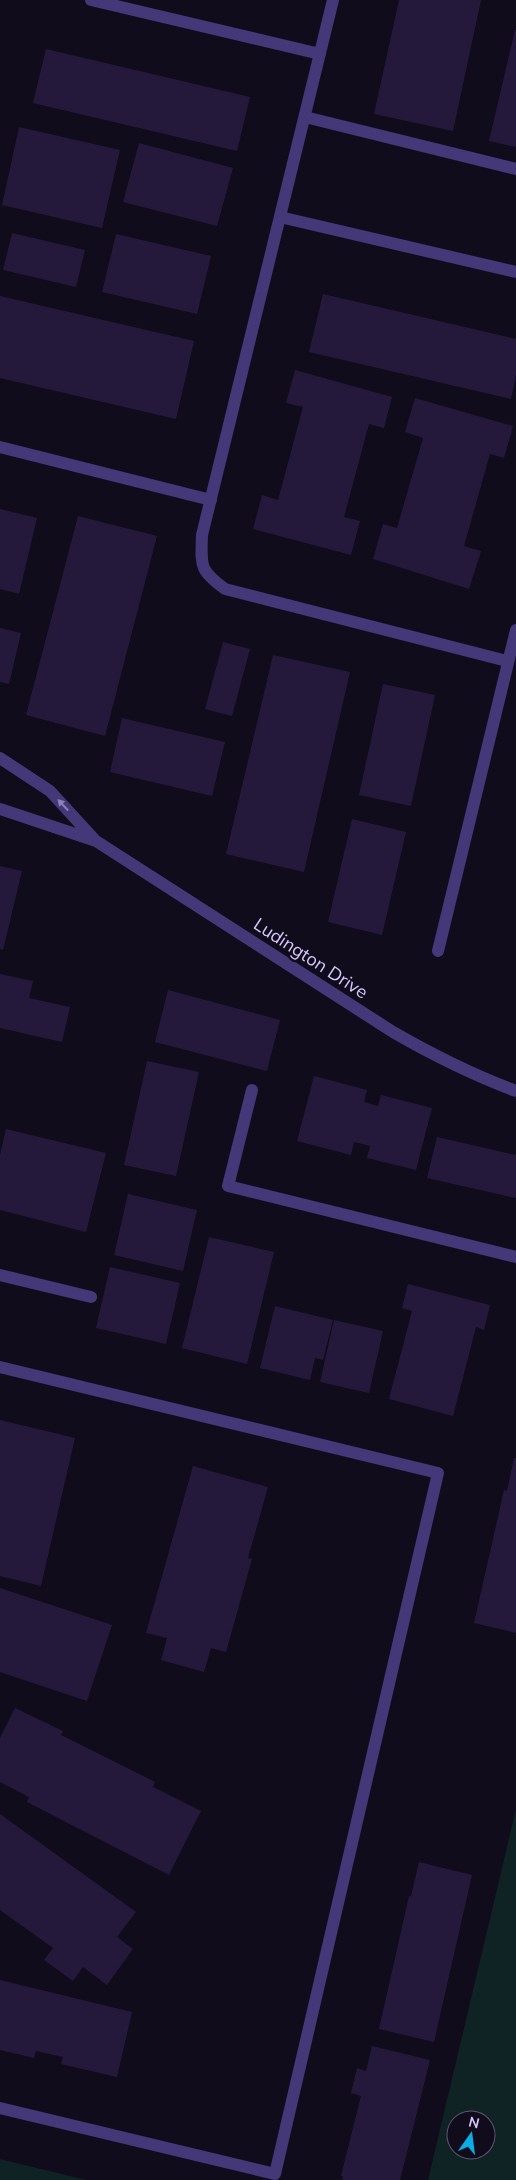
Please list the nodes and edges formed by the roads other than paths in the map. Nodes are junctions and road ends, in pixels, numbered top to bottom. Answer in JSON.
{"nodes":[{"id":1,"x":91,"y":0,"type":"edge"},
{"id":2,"x":333,"y":0,"type":"edge"},
{"id":3,"x":320,"y":54,"type":"junction"},
{"id":4,"x":305,"y":117,"type":"junction"},
{"id":5,"x":516,"y":169,"type":"edge"},
{"id":6,"x":280,"y":216,"type":"junction"},
{"id":7,"x":516,"y":272,"type":"edge"},
{"id":8,"x":0,"y":447,"type":"edge"},
{"id":9,"x":211,"y":500,"type":"junction"},
{"id":10,"x":516,"y":630,"type":"edge"},
{"id":11,"x":507,"y":661,"type":"junction"},
{"id":12,"x":0,"y":758,"type":"edge"},
{"id":13,"x":0,"y":809,"type":"edge"},
{"id":14,"x":96,"y":841,"type":"junction"},
{"id":15,"x":438,"y":952,"type":"dead end"},
{"id":16,"x":252,"y":1090,"type":"dead end"},
{"id":17,"x":516,"y":1091,"type":"edge"},
{"id":18,"x":516,"y":1257,"type":"edge"},
{"id":19,"x":0,"y":1275,"type":"edge"},
{"id":20,"x":91,"y":1297,"type":"dead end"},
{"id":21,"x":0,"y":1367,"type":"edge"},
{"id":22,"x":0,"y":2108,"type":"edge"}],
"edges":[{"from":1,"to":3,"type":"street"},
{"from":2,"to":3,"type":"street"},
{"from":3,"to":4,"type":"street"},
{"from":4,"to":5,"type":"street"},
{"from":4,"to":6,"type":"street"},
{"from":6,"to":7,"type":"street"},
{"from":6,"to":9,"type":"street"},
{"from":8,"to":9,"type":"street"},
{"from":9,"to":11,"type":"street"},
{"from":10,"to":11,"type":"street"},
{"from":11,"to":15,"type":"street"},
{"from":14,"to":12,"type":"street","name":"Ludington Drive","one_way":true},
{"from":13,"to":14,"type":"street","name":"Ludington Drive"},
{"from":14,"to":17,"type":"street","name":"Ludington Drive"},
{"from":16,"to":18,"type":"street"},
{"from":19,"to":20,"type":"street"},
{"from":21,"to":22,"type":"street"}]}
